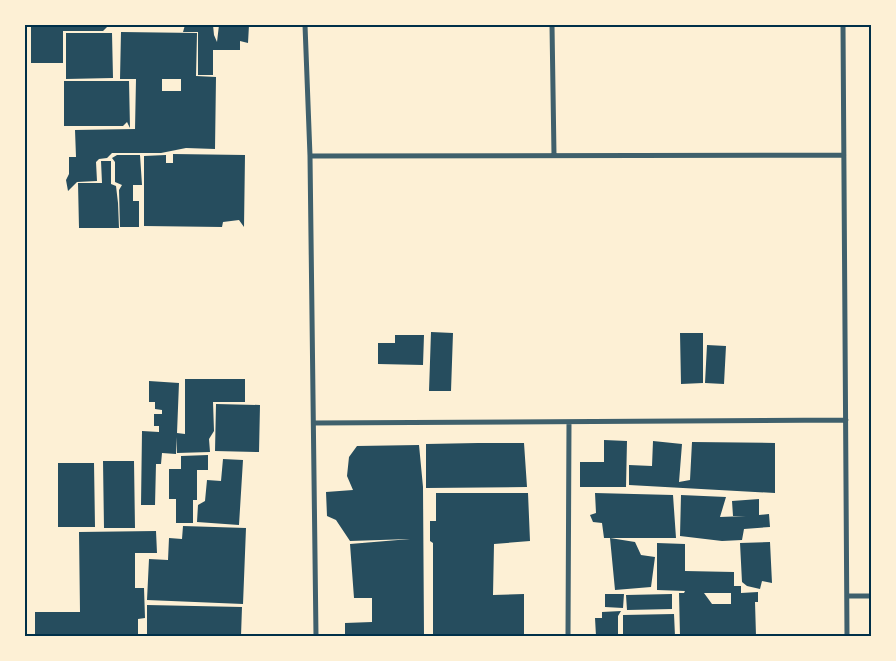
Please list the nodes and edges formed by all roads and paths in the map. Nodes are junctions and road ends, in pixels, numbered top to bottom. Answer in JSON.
{"nodes":[{"id":1,"x":305,"y":25,"type":"edge"},
{"id":2,"x":552,"y":25,"type":"edge"},
{"id":3,"x":843,"y":25,"type":"edge"},
{"id":4,"x":554,"y":155,"type":"junction"},
{"id":5,"x":844,"y":155,"type":"junction"},
{"id":6,"x":310,"y":156,"type":"junction"},
{"id":7,"x":846,"y":420,"type":"junction"},
{"id":8,"x":569,"y":422,"type":"junction"},
{"id":9,"x":314,"y":423,"type":"junction"},
{"id":10,"x":847,"y":596,"type":"junction"},
{"id":11,"x":871,"y":596,"type":"edge"},
{"id":12,"x":316,"y":636,"type":"edge"},
{"id":13,"x":568,"y":636,"type":"edge"},
{"id":14,"x":847,"y":636,"type":"edge"}],
"edges":[{"from":1,"to":6,"type":"street"},
{"from":2,"to":4,"type":"street"},
{"from":3,"to":5,"type":"street"},
{"from":4,"to":5,"type":"street"},
{"from":4,"to":6,"type":"street"},
{"from":5,"to":7,"type":"street"},
{"from":6,"to":9,"type":"street"},
{"from":7,"to":8,"type":"street"},
{"from":7,"to":10,"type":"street"},
{"from":8,"to":9,"type":"street"},
{"from":8,"to":13,"type":"street"},
{"from":9,"to":12,"type":"street"},
{"from":10,"to":11,"type":"street"},
{"from":10,"to":14,"type":"street"}]}
